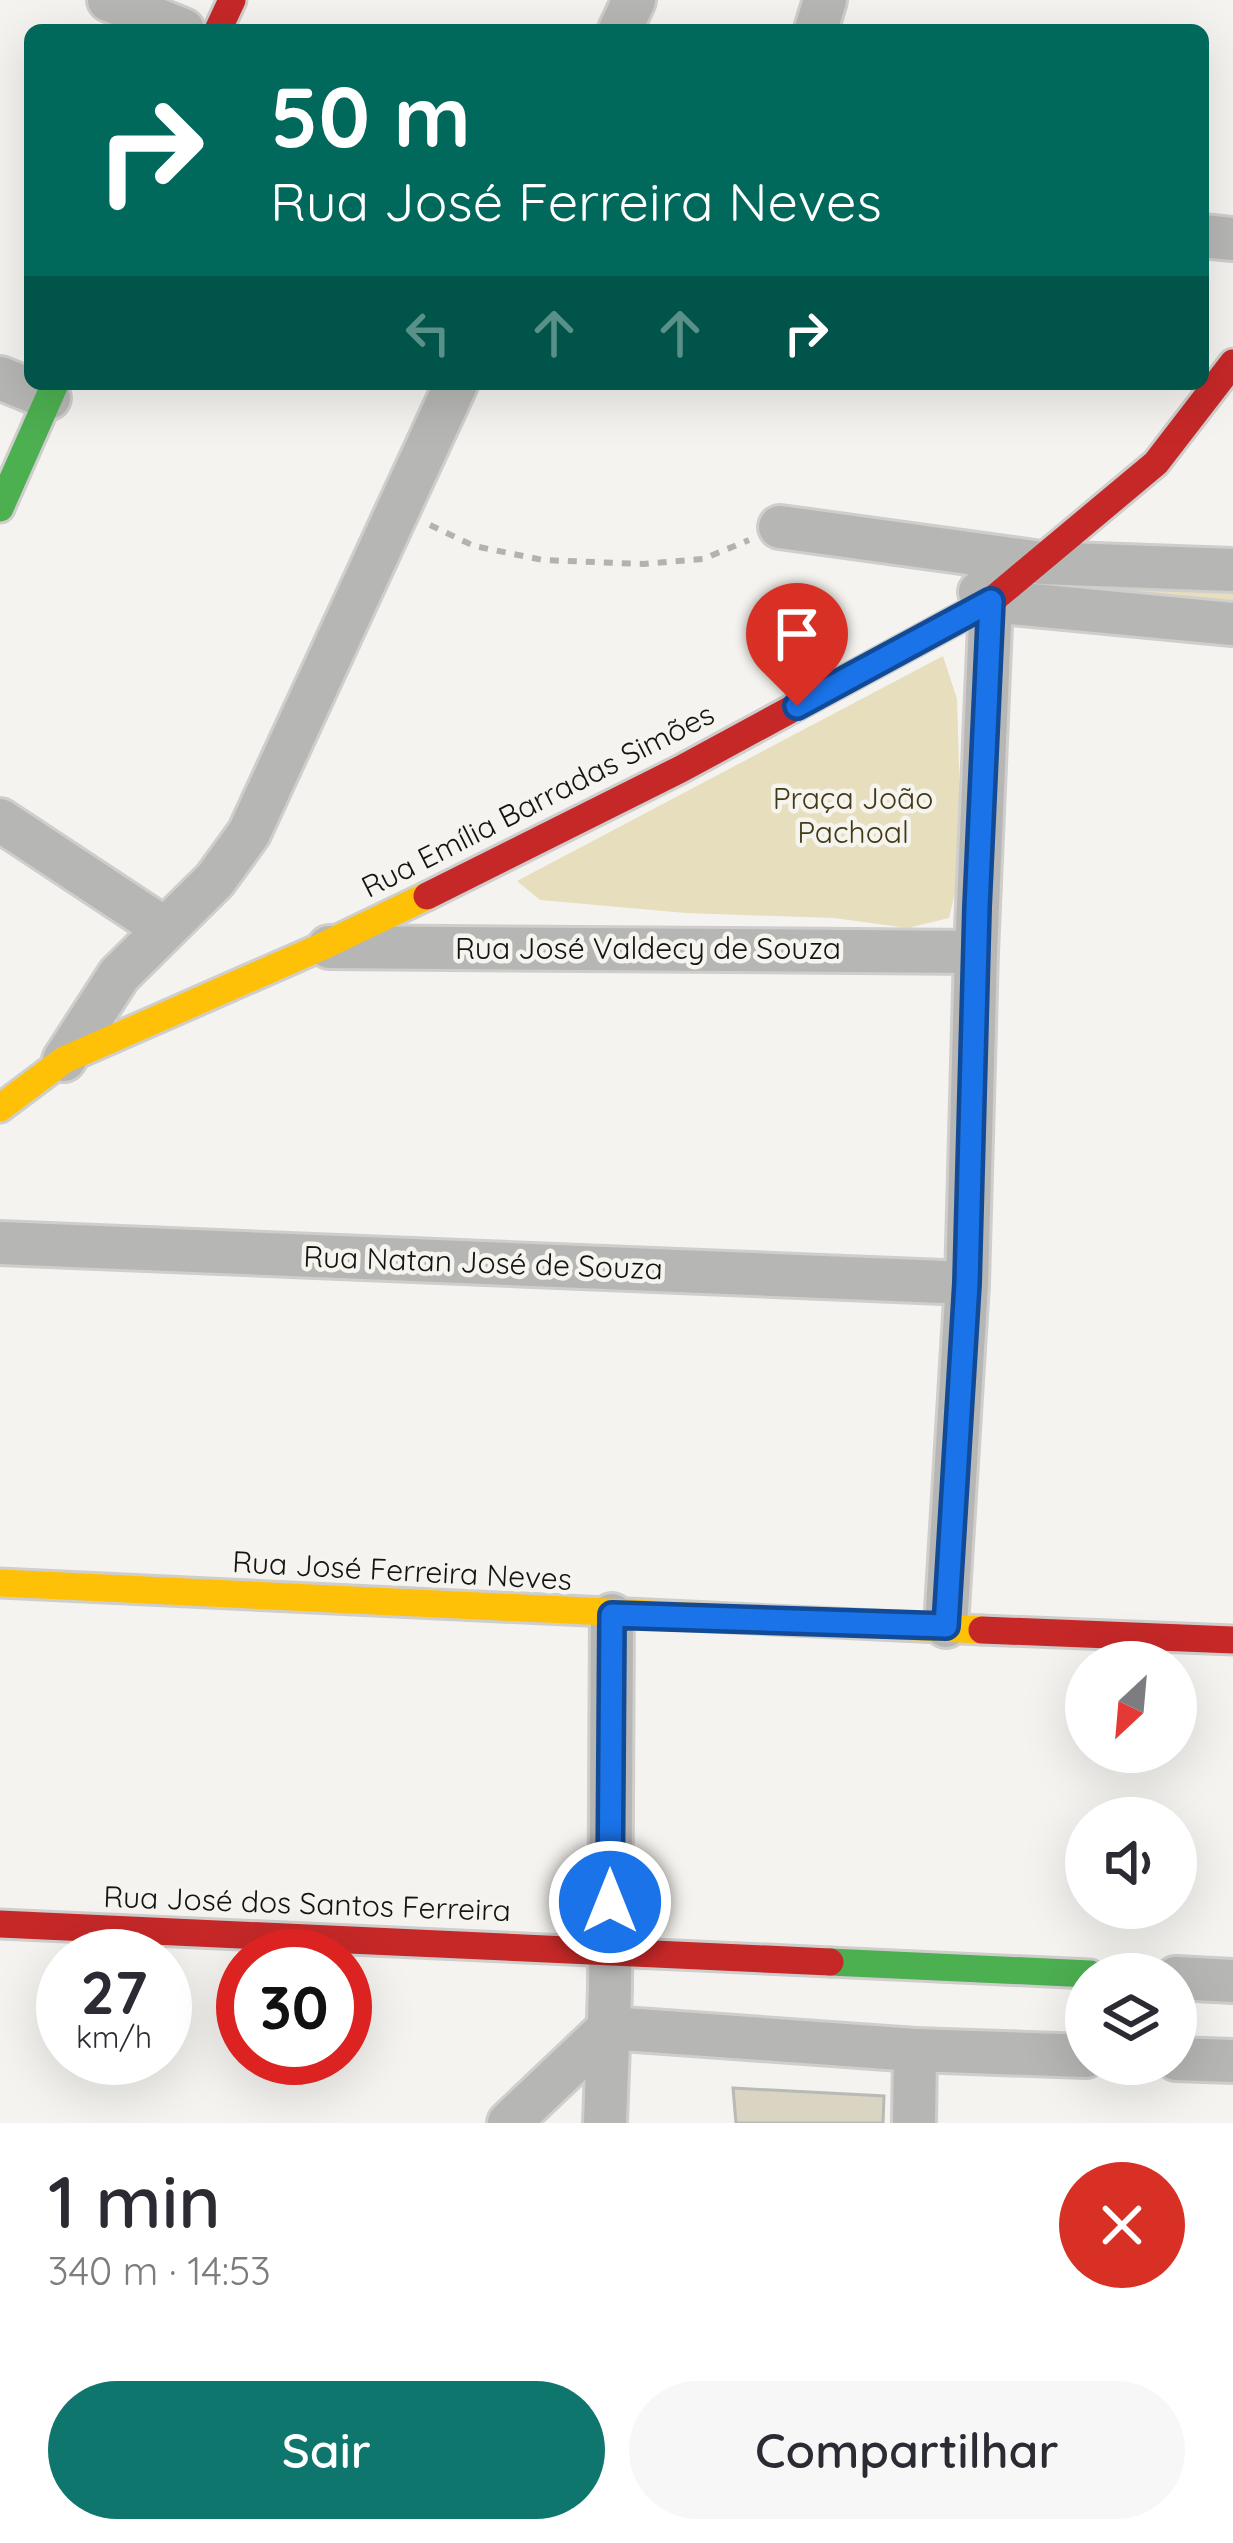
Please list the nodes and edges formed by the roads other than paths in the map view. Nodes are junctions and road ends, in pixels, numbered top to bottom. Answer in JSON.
{"nodes":[{"id":1,"x":109,"y":0,"type":"edge"},
{"id":2,"x":169,"y":24,"type":"edge"},
{"id":3,"x":1233,"y":363,"type":"edge"},
{"id":4,"x":453,"y":390,"type":"edge"},
{"id":5,"x":52,"y":391,"type":"edge"},
{"id":6,"x":0,"y":508,"type":"edge"},
{"id":7,"x":780,"y":527,"type":"road end"},
{"id":8,"x":923,"y":547,"type":"junction"},
{"id":9,"x":1041,"y":563,"type":"junction"},
{"id":10,"x":1233,"y":571,"type":"edge"},
{"id":11,"x":989,"y":618,"type":"junction"},
{"id":12,"x":1233,"y":624,"type":"edge"},
{"id":13,"x":0,"y":820,"type":"edge"},
{"id":14,"x":165,"y":929,"type":"junction"},
{"id":15,"x":321,"y":947,"type":"junction"},
{"id":16,"x":976,"y":952,"type":"junction"},
{"id":17,"x":64,"y":1060,"type":"junction"},
{"id":18,"x":0,"y":1108,"type":"edge"},
{"id":19,"x":0,"y":1243,"type":"edge"},
{"id":20,"x":967,"y":1283,"type":"junction"},
{"id":21,"x":0,"y":1583,"type":"edge"},
{"id":22,"x":612,"y":1615,"type":"junction"},
{"id":23,"x":946,"y":1626,"type":"junction"},
{"id":24,"x":1233,"y":1640,"type":"edge"},
{"id":25,"x":0,"y":1924,"type":"edge"},
{"id":26,"x":610,"y":1950,"type":"junction"},
{"id":27,"x":1065,"y":1973,"type":"edge"},
{"id":28,"x":1197,"y":1979,"type":"edge"},
{"id":29,"x":1233,"y":1981,"type":"edge"},
{"id":30,"x":609,"y":2028,"type":"junction"},
{"id":31,"x":915,"y":2050,"type":"junction"},
{"id":32,"x":1065,"y":2055,"type":"edge"},
{"id":33,"x":1197,"y":2060,"type":"edge"},
{"id":34,"x":1233,"y":2061,"type":"edge"},
{"id":35,"x":508,"y":2123,"type":"edge"},
{"id":36,"x":605,"y":2123,"type":"edge"},
{"id":37,"x":914,"y":2123,"type":"edge"}],
"edges":[{"from":1,"to":2,"type":"street"},
{"from":3,"to":9,"type":"street","name":"Rua Emília Barradas Simões"},
{"from":4,"to":14,"type":"street"},
{"from":5,"to":6,"type":"street"},
{"from":7,"to":8,"type":"street"},
{"from":8,"to":9,"type":"street"},
{"from":8,"to":11,"type":"street"},
{"from":9,"to":10,"type":"street"},
{"from":9,"to":11,"type":"street","name":"Rua Emília Barradas Simões"},
{"from":11,"to":12,"type":"street"},
{"from":11,"to":15,"type":"street","name":"Rua Emília Barradas Simões"},
{"from":11,"to":16,"type":"street"},
{"from":13,"to":14,"type":"street"},
{"from":14,"to":17,"type":"street"},
{"from":15,"to":16,"type":"street","name":"Rua José Valdecy de Souza"},
{"from":15,"to":17,"type":"street","name":"Rua Emília Barradas Simões"},
{"from":16,"to":20,"type":"street"},
{"from":17,"to":18,"type":"street","name":"Rua Emília Barradas Simões"},
{"from":19,"to":20,"type":"street","name":"Rua Natan José de Souza"},
{"from":20,"to":23,"type":"street"},
{"from":21,"to":22,"type":"street","name":"Rua José Ferreira Neves"},
{"from":22,"to":23,"type":"street","name":"Rua José Ferreira Neves"},
{"from":22,"to":26,"type":"street"},
{"from":23,"to":24,"type":"street","name":"Rua José Ferreira Neves"},
{"from":25,"to":26,"type":"street","name":"Rua José dos Santos Ferreira"},
{"from":26,"to":27,"type":"street","name":"Rua José dos Santos Ferreira"},
{"from":26,"to":30,"type":"street"},
{"from":28,"to":29,"type":"street"},
{"from":30,"to":31,"type":"street"},
{"from":30,"to":35,"type":"street"},
{"from":30,"to":36,"type":"street"},
{"from":31,"to":32,"type":"street"},
{"from":31,"to":37,"type":"street"},
{"from":33,"to":34,"type":"street"}]}
